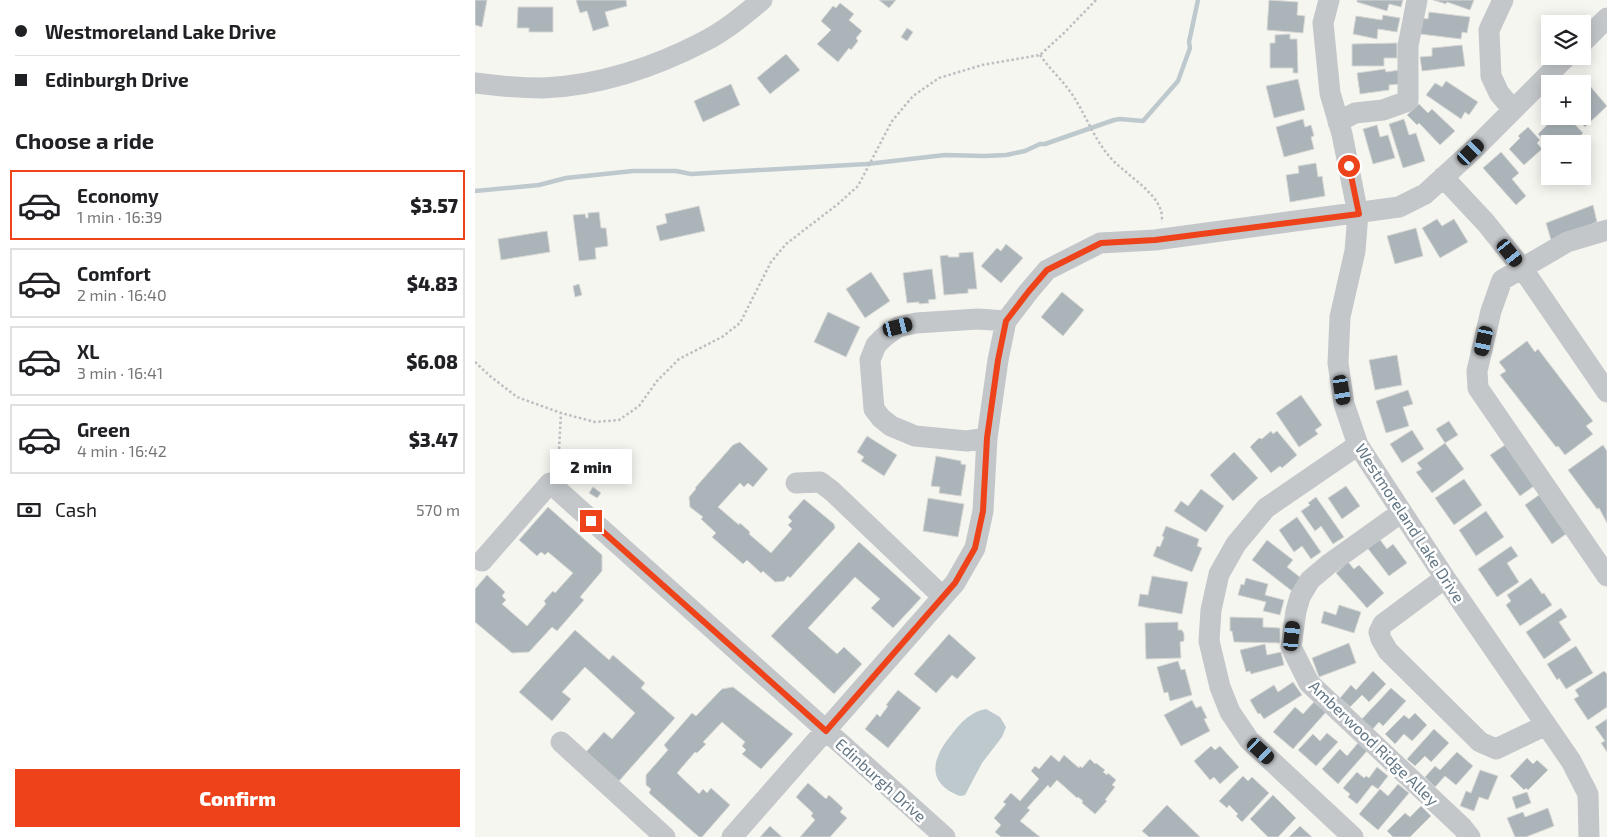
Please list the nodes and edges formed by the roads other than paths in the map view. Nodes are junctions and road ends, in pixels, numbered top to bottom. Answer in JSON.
{"nodes":[{"id":1,"x":762,"y":0,"type":"edge"},
{"id":2,"x":1329,"y":0,"type":"edge"},
{"id":3,"x":1417,"y":0,"type":"edge"},
{"id":4,"x":1503,"y":0,"type":"edge"},
{"id":5,"x":1607,"y":18,"type":"edge"},
{"id":6,"x":1591,"y":34,"type":"edge"},
{"id":7,"x":1558,"y":65,"type":"edge"},
{"id":8,"x":475,"y":83,"type":"edge"},
{"id":9,"x":1513,"y":110,"type":"junction"},
{"id":10,"x":1338,"y":122,"type":"junction"},
{"id":11,"x":1443,"y":177,"type":"junction"},
{"id":12,"x":1359,"y":214,"type":"junction"},
{"id":13,"x":1607,"y":230,"type":"edge"},
{"id":14,"x":1522,"y":268,"type":"junction"},
{"id":15,"x":1006,"y":321,"type":"junction"},
{"id":16,"x":1607,"y":392,"type":"edge"},
{"id":17,"x":987,"y":438,"type":"junction"},
{"id":18,"x":1358,"y":444,"type":"junction"},
{"id":19,"x":796,"y":483,"type":"dead end"},
{"id":20,"x":1402,"y":512,"type":"junction"},
{"id":21,"x":482,"y":561,"type":"dead end"},
{"id":22,"x":1607,"y":576,"type":"edge"},
{"id":23,"x":1445,"y":578,"type":"junction"},
{"id":24,"x":943,"y":597,"type":"junction"},
{"id":25,"x":1545,"y":725,"type":"junction"},
{"id":26,"x":826,"y":731,"type":"junction"},
{"id":27,"x":561,"y":742,"type":"dead end"},
{"id":28,"x":665,"y":837,"type":"edge"},
{"id":29,"x":732,"y":837,"type":"edge"},
{"id":30,"x":945,"y":837,"type":"edge"},
{"id":31,"x":1353,"y":837,"type":"edge"},
{"id":32,"x":1470,"y":837,"type":"edge"},
{"id":33,"x":1589,"y":837,"type":"edge"}],
"edges":[{"from":1,"to":8,"type":"street"},
{"from":2,"to":10,"type":"street","name":"Westmoreland Lake Drive"},
{"from":3,"to":10,"type":"street"},
{"from":4,"to":9,"type":"street"},
{"from":5,"to":6,"type":"street"},
{"from":7,"to":9,"type":"street"},
{"from":9,"to":11,"type":"street"},
{"from":10,"to":12,"type":"street","name":"Westmoreland Lake Drive"},
{"from":11,"to":12,"type":"street"},
{"from":11,"to":14,"type":"street"},
{"from":12,"to":15,"type":"street"},
{"from":12,"to":18,"type":"street","name":"Westmoreland Lake Drive"},
{"from":13,"to":14,"type":"street"},
{"from":14,"to":16,"type":"street"},
{"from":14,"to":22,"type":"street"},
{"from":15,"to":17,"type":"street"},
{"from":15,"to":17,"type":"street"},
{"from":17,"to":24,"type":"street"},
{"from":18,"to":20,"type":"street","name":"Westmoreland Lake Drive"},
{"from":18,"to":31,"type":"street"},
{"from":19,"to":24,"type":"street"},
{"from":20,"to":23,"type":"street","name":"Westmoreland Lake Drive"},
{"from":20,"to":32,"type":"street","name":"Amberwood Ridge Alley"},
{"from":21,"to":26,"type":"street","name":"Edinburgh Drive"},
{"from":23,"to":25,"type":"street","name":"Westmoreland Lake Drive"},
{"from":23,"to":25,"type":"street"},
{"from":24,"to":26,"type":"street"},
{"from":25,"to":33,"type":"street","name":"Westmoreland Lake Drive"},
{"from":26,"to":29,"type":"street"},
{"from":26,"to":30,"type":"street","name":"Edinburgh Drive"},
{"from":27,"to":28,"type":"street"}]}
